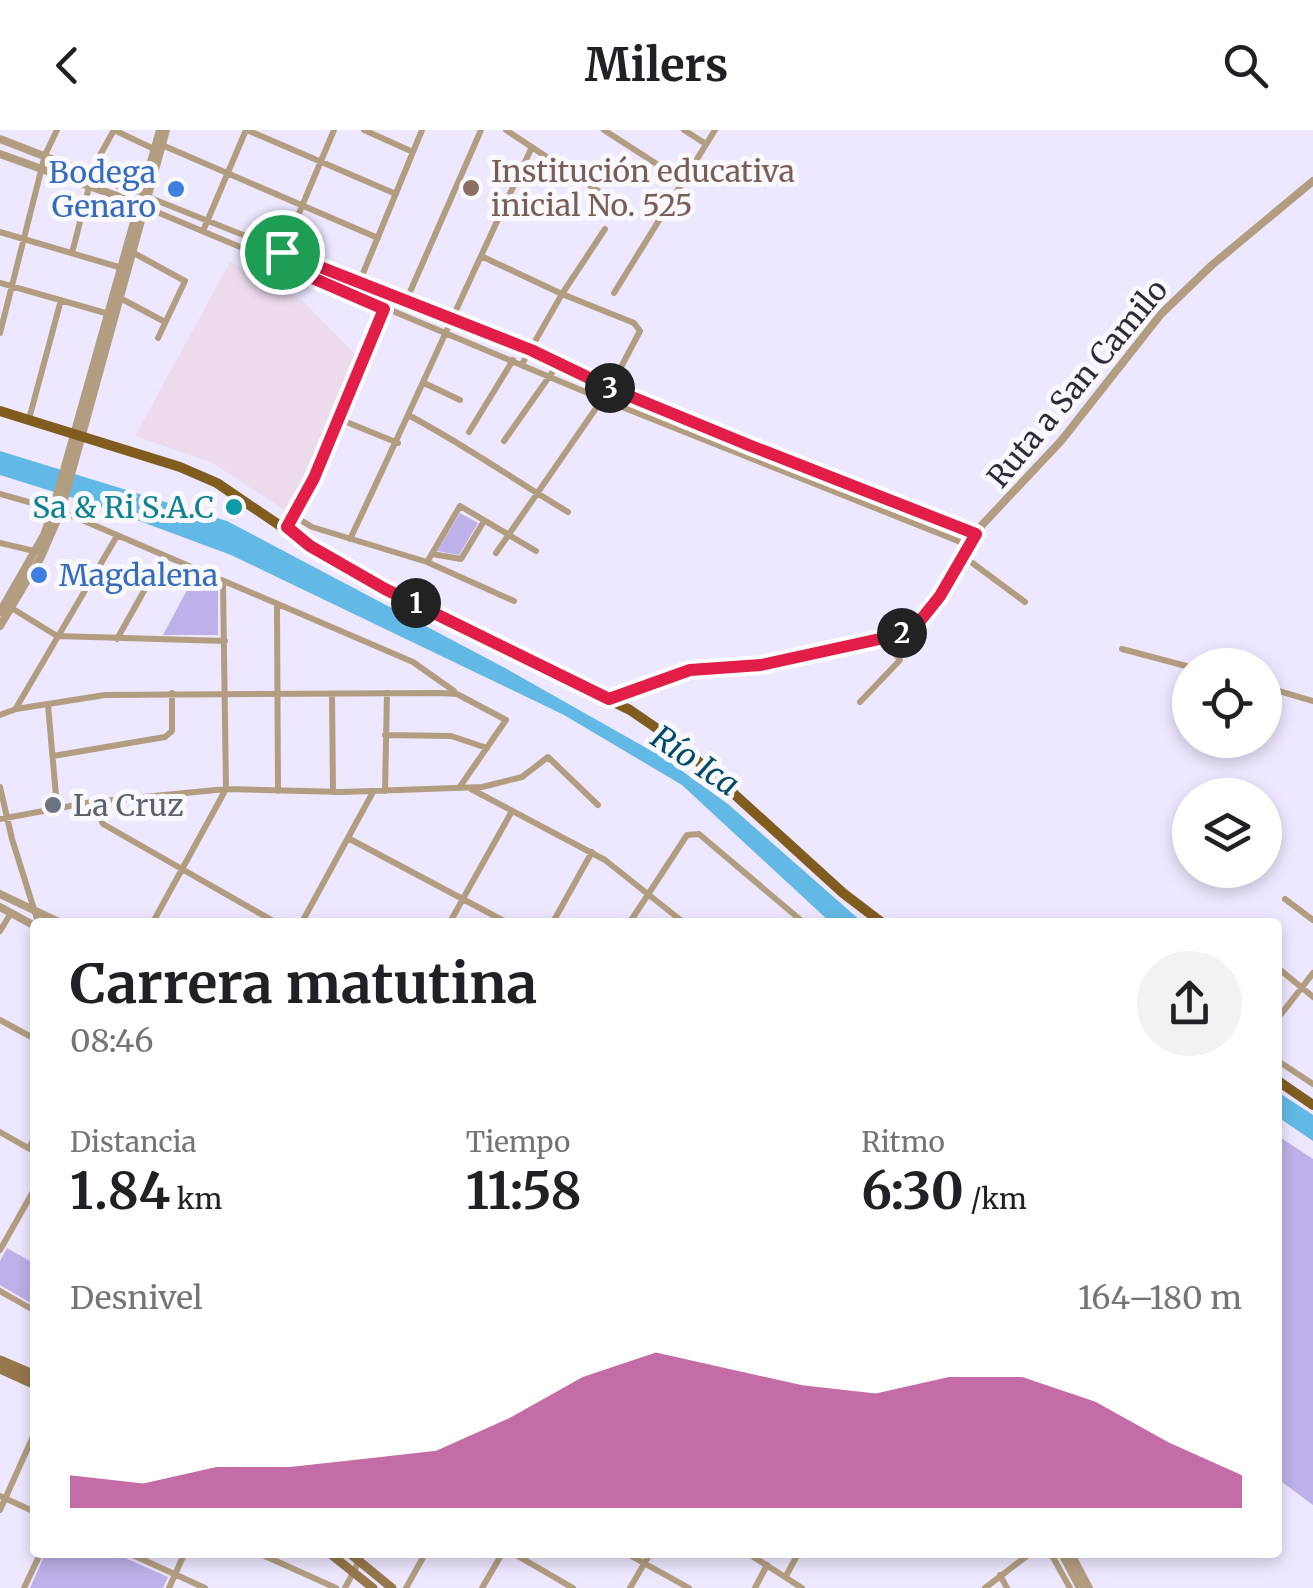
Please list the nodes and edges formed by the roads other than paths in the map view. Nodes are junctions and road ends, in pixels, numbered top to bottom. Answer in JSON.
{"nodes":[{"id":1,"x":57,"y":130,"type":"edge"},
{"id":2,"x":163,"y":130,"type":"edge"},
{"id":3,"x":246,"y":130,"type":"edge"},
{"id":4,"x":334,"y":130,"type":"edge"},
{"id":5,"x":364,"y":130,"type":"edge"},
{"id":6,"x":421,"y":130,"type":"edge"},
{"id":7,"x":481,"y":130,"type":"edge"},
{"id":8,"x":506,"y":130,"type":"edge"},
{"id":9,"x":604,"y":130,"type":"edge"},
{"id":10,"x":684,"y":130,"type":"edge"},
{"id":11,"x":715,"y":130,"type":"edge"},
{"id":12,"x":0,"y":139,"type":"edge"},
{"id":13,"x":706,"y":144,"type":"junction"},
{"id":14,"x":157,"y":146,"type":"junction"},
{"id":15,"x":532,"y":147,"type":"junction"},
{"id":16,"x":413,"y":152,"type":"junction"},
{"id":17,"x":0,"y":154,"type":"edge"},
{"id":18,"x":45,"y":155,"type":"junction"},
{"id":19,"x":321,"y":162,"type":"junction"},
{"id":20,"x":43,"y":170,"type":"junction"},
{"id":21,"x":90,"y":173,"type":"junction"},
{"id":22,"x":227,"y":174,"type":"junction"},
{"id":23,"x":683,"y":181,"type":"junction"},
{"id":24,"x":1313,"y":181,"type":"edge"},
{"id":25,"x":90,"y":186,"type":"junction"},
{"id":26,"x":396,"y":194,"type":"junction"},
{"id":27,"x":144,"y":201,"type":"junction"},
{"id":28,"x":302,"y":206,"type":"junction"},
{"id":29,"x":504,"y":208,"type":"junction"},
{"id":30,"x":624,"y":208,"type":"dead end"},
{"id":31,"x":520,"y":217,"type":"dead end"},
{"id":32,"x":208,"y":220,"type":"junction"},
{"id":33,"x":605,"y":229,"type":"dead end"},
{"id":34,"x":203,"y":231,"type":"junction"},
{"id":35,"x":0,"y":232,"type":"edge"},
{"id":36,"x":378,"y":238,"type":"junction"},
{"id":37,"x":22,"y":240,"type":"junction"},
{"id":38,"x":130,"y":251,"type":"junction"},
{"id":39,"x":282,"y":252,"type":"junction"},
{"id":40,"x":72,"y":254,"type":"junction"},
{"id":41,"x":481,"y":256,"type":"junction"},
{"id":42,"x":278,"y":263,"type":"junction"},
{"id":43,"x":122,"y":268,"type":"junction"},
{"id":44,"x":0,"y":282,"type":"edge"},
{"id":45,"x":359,"y":283,"type":"junction"},
{"id":46,"x":14,"y":286,"type":"junction"},
{"id":47,"x":614,"y":293,"type":"dead end"},
{"id":48,"x":390,"y":294,"type":"junction"},
{"id":49,"x":562,"y":294,"type":"junction"},
{"id":50,"x":117,"y":297,"type":"junction"},
{"id":51,"x":61,"y":300,"type":"junction"},
{"id":52,"x":406,"y":301,"type":"junction"},
{"id":53,"x":384,"y":309,"type":"junction"},
{"id":54,"x":109,"y":314,"type":"junction"},
{"id":55,"x":2,"y":319,"type":"edge"},
{"id":56,"x":451,"y":319,"type":"junction"},
{"id":57,"x":165,"y":322,"type":"junction"},
{"id":58,"x":0,"y":333,"type":"edge"},
{"id":59,"x":445,"y":333,"type":"junction"},
{"id":60,"x":158,"y":338,"type":"dead end"},
{"id":61,"x":531,"y":350,"type":"junction"},
{"id":62,"x":513,"y":360,"type":"junction"},
{"id":63,"x":522,"y":364,"type":"junction"},
{"id":64,"x":558,"y":364,"type":"junction"},
{"id":65,"x":552,"y":376,"type":"junction"},
{"id":66,"x":424,"y":383,"type":"junction"},
{"id":67,"x":610,"y":388,"type":"junction"},
{"id":68,"x":460,"y":400,"type":"dead end"},
{"id":69,"x":602,"y":400,"type":"junction"},
{"id":70,"x":0,"y":411,"type":"edge"},
{"id":71,"x":410,"y":416,"type":"junction"},
{"id":72,"x":339,"y":419,"type":"junction"},
{"id":73,"x":29,"y":420,"type":"junction"},
{"id":74,"x":469,"y":432,"type":"dead end"},
{"id":75,"x":79,"y":436,"type":"junction"},
{"id":76,"x":504,"y":441,"type":"dead end"},
{"id":77,"x":398,"y":443,"type":"junction"},
{"id":78,"x":536,"y":493,"type":"junction"},
{"id":79,"x":0,"y":494,"type":"edge"},
{"id":80,"x":58,"y":507,"type":"junction"},
{"id":81,"x":568,"y":512,"type":"dead end"},
{"id":82,"x":294,"y":516,"type":"junction"},
{"id":83,"x":484,"y":521,"type":"junction"},
{"id":84,"x":287,"y":527,"type":"junction"},
{"id":85,"x":508,"y":534,"type":"junction"},
{"id":86,"x":976,"y":534,"type":"junction"},
{"id":87,"x":117,"y":536,"type":"junction"},
{"id":88,"x":350,"y":539,"type":"junction"},
{"id":89,"x":0,"y":543,"type":"edge"},
{"id":90,"x":968,"y":545,"type":"junction"},
{"id":91,"x":34,"y":551,"type":"junction"},
{"id":92,"x":536,"y":551,"type":"dead end"},
{"id":93,"x":496,"y":553,"type":"dead end"},
{"id":94,"x":432,"y":554,"type":"junction"},
{"id":95,"x":962,"y":556,"type":"junction"},
{"id":96,"x":163,"y":557,"type":"junction"},
{"id":97,"x":427,"y":562,"type":"junction"},
{"id":98,"x":223,"y":583,"type":"junction"},
{"id":99,"x":514,"y":601,"type":"dead end"},
{"id":100,"x":1025,"y":602,"type":"dead end"},
{"id":101,"x":277,"y":606,"type":"junction"},
{"id":102,"x":5,"y":608,"type":"edge"},
{"id":103,"x":0,"y":626,"type":"edge"},
{"id":104,"x":57,"y":636,"type":"junction"},
{"id":105,"x":117,"y":639,"type":"junction"},
{"id":106,"x":884,"y":640,"type":"junction"},
{"id":107,"x":225,"y":641,"type":"junction"},
{"id":108,"x":1122,"y":649,"type":"dead end"},
{"id":109,"x":1172,"y":662,"type":"edge"},
{"id":110,"x":1282,"y":692,"type":"edge"},
{"id":111,"x":172,"y":693,"type":"junction"},
{"id":112,"x":388,"y":693,"type":"junction"},
{"id":113,"x":226,"y":694,"type":"junction"},
{"id":114,"x":279,"y":694,"type":"junction"},
{"id":115,"x":332,"y":694,"type":"junction"},
{"id":116,"x":457,"y":694,"type":"junction"},
{"id":117,"x":609,"y":699,"type":"junction"},
{"id":118,"x":1313,"y":700,"type":"edge"},
{"id":119,"x":860,"y":702,"type":"dead end"},
{"id":120,"x":48,"y":705,"type":"junction"},
{"id":121,"x":16,"y":709,"type":"junction"},
{"id":122,"x":0,"y":715,"type":"edge"},
{"id":123,"x":385,"y":735,"type":"junction"},
{"id":124,"x":487,"y":748,"type":"junction"},
{"id":125,"x":53,"y":756,"type":"junction"},
{"id":126,"x":0,"y":787,"type":"edge"},
{"id":127,"x":226,"y":789,"type":"junction"},
{"id":128,"x":458,"y":789,"type":"junction"},
{"id":129,"x":470,"y":789,"type":"junction"},
{"id":130,"x":278,"y":790,"type":"junction"},
{"id":131,"x":386,"y":790,"type":"junction"},
{"id":132,"x":333,"y":792,"type":"junction"},
{"id":133,"x":374,"y":792,"type":"junction"},
{"id":134,"x":92,"y":802,"type":"junction"},
{"id":135,"x":598,"y":805,"type":"dead end"},
{"id":136,"x":57,"y":807,"type":"junction"},
{"id":137,"x":512,"y":811,"type":"junction"},
{"id":138,"x":4,"y":819,"type":"edge"},
{"id":139,"x":348,"y":838,"type":"junction"},
{"id":140,"x":592,"y":852,"type":"junction"},
{"id":141,"x":182,"y":870,"type":"junction"},
{"id":142,"x":0,"y":894,"type":"edge"},
{"id":143,"x":648,"y":894,"type":"junction"},
{"id":144,"x":464,"y":898,"type":"junction"},
{"id":145,"x":1285,"y":898,"type":"dead end"},
{"id":146,"x":0,"y":907,"type":"edge"},
{"id":147,"x":33,"y":910,"type":"junction"},
{"id":148,"x":11,"y":913,"type":"junction"},
{"id":149,"x":35,"y":918,"type":"edge"},
{"id":150,"x":50,"y":918,"type":"edge"},
{"id":151,"x":155,"y":918,"type":"edge"},
{"id":152,"x":268,"y":918,"type":"edge"},
{"id":153,"x":304,"y":918,"type":"edge"},
{"id":154,"x":452,"y":918,"type":"edge"},
{"id":155,"x":499,"y":918,"type":"edge"},
{"id":156,"x":555,"y":918,"type":"edge"},
{"id":157,"x":633,"y":918,"type":"edge"},
{"id":158,"x":678,"y":918,"type":"edge"},
{"id":159,"x":798,"y":918,"type":"edge"},
{"id":160,"x":876,"y":918,"type":"edge"},
{"id":161,"x":1313,"y":920,"type":"edge"},
{"id":162,"x":30,"y":921,"type":"edge"},
{"id":163,"x":0,"y":931,"type":"edge"},
{"id":164,"x":1282,"y":971,"type":"edge"},
{"id":165,"x":1313,"y":973,"type":"edge"},
{"id":166,"x":1302,"y":988,"type":"junction"},
{"id":167,"x":1313,"y":997,"type":"edge"},
{"id":168,"x":1282,"y":1013,"type":"edge"},
{"id":169,"x":0,"y":1020,"type":"edge"},
{"id":170,"x":30,"y":1037,"type":"edge"},
{"id":171,"x":1282,"y":1063,"type":"edge"},
{"id":172,"x":1282,"y":1084,"type":"edge"},
{"id":173,"x":1313,"y":1084,"type":"edge"},
{"id":174,"x":1313,"y":1106,"type":"edge"},
{"id":175,"x":0,"y":1132,"type":"edge"},
{"id":176,"x":30,"y":1149,"type":"edge"},
{"id":177,"x":30,"y":1197,"type":"edge"},
{"id":178,"x":0,"y":1250,"type":"edge"},
{"id":179,"x":0,"y":1291,"type":"edge"},
{"id":180,"x":30,"y":1306,"type":"edge"},
{"id":181,"x":0,"y":1360,"type":"edge"},
{"id":182,"x":0,"y":1369,"type":"edge"},
{"id":183,"x":30,"y":1374,"type":"edge"},
{"id":184,"x":30,"y":1383,"type":"edge"},
{"id":185,"x":30,"y":1452,"type":"edge"},
{"id":186,"x":3,"y":1497,"type":"edge"},
{"id":187,"x":0,"y":1510,"type":"edge"},
{"id":188,"x":30,"y":1510,"type":"edge"},
{"id":189,"x":37,"y":1558,"type":"edge"},
{"id":190,"x":139,"y":1558,"type":"edge"},
{"id":191,"x":182,"y":1558,"type":"edge"},
{"id":192,"x":269,"y":1558,"type":"edge"},
{"id":193,"x":335,"y":1558,"type":"edge"},
{"id":194,"x":360,"y":1558,"type":"edge"},
{"id":195,"x":362,"y":1558,"type":"edge"},
{"id":196,"x":423,"y":1558,"type":"edge"},
{"id":197,"x":499,"y":1558,"type":"edge"},
{"id":198,"x":521,"y":1558,"type":"edge"},
{"id":199,"x":634,"y":1558,"type":"edge"},
{"id":200,"x":648,"y":1558,"type":"edge"},
{"id":201,"x":756,"y":1558,"type":"edge"},
{"id":202,"x":795,"y":1558,"type":"edge"},
{"id":203,"x":1023,"y":1558,"type":"edge"},
{"id":204,"x":1053,"y":1558,"type":"edge"},
{"id":205,"x":1064,"y":1558,"type":"edge"},
{"id":206,"x":1073,"y":1558,"type":"edge"},
{"id":207,"x":644,"y":1564,"type":"junction"},
{"id":208,"x":767,"y":1565,"type":"junction"},
{"id":209,"x":352,"y":1572,"type":"junction"},
{"id":210,"x":1000,"y":1574,"type":"junction"},
{"id":211,"x":175,"y":1575,"type":"junction"},
{"id":212,"x":786,"y":1576,"type":"junction"},
{"id":213,"x":24,"y":1588,"type":"edge"},
{"id":214,"x":169,"y":1588,"type":"edge"},
{"id":215,"x":204,"y":1588,"type":"edge"},
{"id":216,"x":336,"y":1588,"type":"edge"},
{"id":217,"x":345,"y":1588,"type":"edge"},
{"id":218,"x":373,"y":1588,"type":"edge"},
{"id":219,"x":392,"y":1588,"type":"edge"},
{"id":220,"x":406,"y":1588,"type":"edge"},
{"id":221,"x":482,"y":1588,"type":"edge"},
{"id":222,"x":572,"y":1588,"type":"edge"},
{"id":223,"x":630,"y":1588,"type":"edge"},
{"id":224,"x":688,"y":1588,"type":"edge"},
{"id":225,"x":755,"y":1588,"type":"edge"},
{"id":226,"x":802,"y":1588,"type":"edge"},
{"id":227,"x":985,"y":1588,"type":"edge"},
{"id":228,"x":1007,"y":1588,"type":"edge"},
{"id":229,"x":1070,"y":1588,"type":"edge"},
{"id":230,"x":1080,"y":1588,"type":"edge"},
{"id":231,"x":1089,"y":1588,"type":"edge"}],
"edges":[{"from":1,"to":18,"type":"street"},
{"from":2,"to":14,"type":"street"},
{"from":3,"to":19,"type":"street"},
{"from":3,"to":22,"type":"street"},
{"from":4,"to":19,"type":"street"},
{"from":5,"to":16,"type":"street"},
{"from":6,"to":16,"type":"street"},
{"from":7,"to":52,"type":"street"},
{"from":8,"to":15,"type":"street"},
{"from":9,"to":23,"type":"street"},
{"from":10,"to":13,"type":"street"},
{"from":11,"to":13,"type":"street"},
{"from":12,"to":18,"type":"street"},
{"from":13,"to":23,"type":"street"},
{"from":14,"to":21,"type":"street"},
{"from":14,"to":22,"type":"street"},
{"from":14,"to":27,"type":"street"},
{"from":15,"to":29,"type":"street"},
{"from":15,"to":30,"type":"street"},
{"from":16,"to":26,"type":"street"},
{"from":17,"to":20,"type":"street"},
{"from":18,"to":20,"type":"street"},
{"from":18,"to":21,"type":"street"},
{"from":19,"to":26,"type":"street"},
{"from":19,"to":28,"type":"street"},
{"from":20,"to":25,"type":"street"},
{"from":20,"to":37,"type":"street"},
{"from":21,"to":27,"type":"street"},
{"from":22,"to":28,"type":"street"},
{"from":22,"to":32,"type":"street"},
{"from":23,"to":47,"type":"street"},
{"from":24,"to":86,"type":"street","name":"Ruta a San Camilo"},
{"from":25,"to":27,"type":"street"},
{"from":25,"to":40,"type":"street"},
{"from":26,"to":36,"type":"street"},
{"from":27,"to":32,"type":"street"},
{"from":27,"to":34,"type":"street"},
{"from":27,"to":38,"type":"street"},
{"from":28,"to":36,"type":"street"},
{"from":28,"to":39,"type":"street"},
{"from":29,"to":31,"type":"street"},
{"from":29,"to":41,"type":"street"},
{"from":32,"to":34,"type":"street"},
{"from":32,"to":39,"type":"street"},
{"from":33,"to":49,"type":"street"},
{"from":34,"to":42,"type":"street"},
{"from":35,"to":37,"type":"street"},
{"from":36,"to":45,"type":"street"},
{"from":37,"to":40,"type":"street"},
{"from":37,"to":46,"type":"street"},
{"from":38,"to":43,"type":"street"},
{"from":38,"to":50,"type":"street"},
{"from":38,"to":57,"type":"street"},
{"from":39,"to":42,"type":"street"},
{"from":39,"to":45,"type":"street"},
{"from":40,"to":43,"type":"street"},
{"from":41,"to":49,"type":"street"},
{"from":41,"to":56,"type":"street"},
{"from":42,"to":53,"type":"street"},
{"from":43,"to":50,"type":"street"},
{"from":44,"to":46,"type":"street"},
{"from":45,"to":48,"type":"street"},
{"from":46,"to":51,"type":"street"},
{"from":46,"to":55,"type":"street"},
{"from":48,"to":52,"type":"street"},
{"from":48,"to":53,"type":"street"},
{"from":49,"to":61,"type":"street"},
{"from":49,"to":67,"type":"street"},
{"from":50,"to":54,"type":"street"},
{"from":50,"to":57,"type":"street"},
{"from":50,"to":75,"type":"street"},
{"from":51,"to":54,"type":"street"},
{"from":51,"to":73,"type":"street"},
{"from":52,"to":56,"type":"street"},
{"from":53,"to":59,"type":"street"},
{"from":53,"to":72,"type":"street"},
{"from":54,"to":75,"type":"street"},
{"from":55,"to":58,"type":"street"},
{"from":56,"to":59,"type":"street"},
{"from":56,"to":61,"type":"street"},
{"from":57,"to":60,"type":"street"},
{"from":59,"to":62,"type":"street"},
{"from":59,"to":66,"type":"street"},
{"from":61,"to":63,"type":"street"},
{"from":61,"to":64,"type":"street"},
{"from":62,"to":63,"type":"street"},
{"from":62,"to":74,"type":"street"},
{"from":63,"to":65,"type":"street"},
{"from":64,"to":65,"type":"street"},
{"from":64,"to":67,"type":"street"},
{"from":65,"to":69,"type":"street"},
{"from":65,"to":76,"type":"street"},
{"from":66,"to":68,"type":"street"},
{"from":66,"to":71,"type":"street"},
{"from":67,"to":69,"type":"street"},
{"from":67,"to":86,"type":"street"},
{"from":69,"to":78,"type":"street"},
{"from":69,"to":90,"type":"street"},
{"from":70,"to":73,"type":"main road"},
{"from":71,"to":77,"type":"street"},
{"from":71,"to":78,"type":"street"},
{"from":72,"to":77,"type":"street"},
{"from":72,"to":82,"type":"street"},
{"from":73,"to":75,"type":"main road"},
{"from":75,"to":80,"type":"street"},
{"from":75,"to":84,"type":"main road"},
{"from":77,"to":88,"type":"street"},
{"from":78,"to":81,"type":"street"},
{"from":78,"to":85,"type":"street"},
{"from":79,"to":80,"type":"street"},
{"from":80,"to":87,"type":"street"},
{"from":80,"to":91,"type":"street"},
{"from":80,"to":102,"type":"street"},
{"from":82,"to":84,"type":"street"},
{"from":82,"to":88,"type":"street"},
{"from":83,"to":85,"type":"street"},
{"from":83,"to":94,"type":"street"},
{"from":83,"to":94,"type":"street"},
{"from":84,"to":117,"type":"main road"},
{"from":85,"to":92,"type":"street"},
{"from":85,"to":93,"type":"street"},
{"from":86,"to":90,"type":"street","name":"Ruta a San Camilo"},
{"from":87,"to":96,"type":"street"},
{"from":87,"to":104,"type":"street"},
{"from":88,"to":97,"type":"street"},
{"from":89,"to":91,"type":"street"},
{"from":90,"to":95,"type":"street","name":"Ruta a San Camilo"},
{"from":91,"to":102,"type":"street"},
{"from":94,"to":97,"type":"street"},
{"from":95,"to":100,"type":"street"},
{"from":95,"to":106,"type":"street","name":"Ruta a San Camilo"},
{"from":96,"to":98,"type":"street"},
{"from":96,"to":105,"type":"street"},
{"from":97,"to":99,"type":"street"},
{"from":98,"to":101,"type":"street"},
{"from":98,"to":107,"type":"street"},
{"from":101,"to":114,"type":"street"},
{"from":101,"to":116,"type":"street"},
{"from":102,"to":103,"type":"street"},
{"from":102,"to":104,"type":"street"},
{"from":104,"to":105,"type":"street"},
{"from":104,"to":121,"type":"street"},
{"from":105,"to":107,"type":"street"},
{"from":106,"to":117,"type":"street","name":"Ruta a San Camilo"},
{"from":106,"to":119,"type":"street"},
{"from":107,"to":113,"type":"street"},
{"from":108,"to":109,"type":"street"},
{"from":110,"to":118,"type":"street"},
{"from":111,"to":113,"type":"street"},
{"from":111,"to":120,"type":"street"},
{"from":111,"to":125,"type":"street"},
{"from":112,"to":115,"type":"street"},
{"from":112,"to":116,"type":"street"},
{"from":112,"to":123,"type":"street"},
{"from":113,"to":114,"type":"street"},
{"from":113,"to":127,"type":"street"},
{"from":114,"to":115,"type":"street"},
{"from":114,"to":130,"type":"street"},
{"from":115,"to":132,"type":"street"},
{"from":116,"to":124,"type":"street"},
{"from":117,"to":160,"type":"main road"},
{"from":120,"to":121,"type":"street"},
{"from":120,"to":125,"type":"street"},
{"from":121,"to":122,"type":"street"},
{"from":123,"to":124,"type":"street"},
{"from":123,"to":131,"type":"street"},
{"from":124,"to":128,"type":"street"},
{"from":125,"to":136,"type":"street"},
{"from":126,"to":138,"type":"street"},
{"from":127,"to":130,"type":"street"},
{"from":127,"to":134,"type":"street"},
{"from":127,"to":141,"type":"street"},
{"from":128,"to":129,"type":"street"},
{"from":128,"to":131,"type":"street"},
{"from":129,"to":135,"type":"street"},
{"from":129,"to":137,"type":"street"},
{"from":130,"to":132,"type":"street"},
{"from":131,"to":133,"type":"street"},
{"from":132,"to":133,"type":"street"},
{"from":133,"to":139,"type":"street"},
{"from":134,"to":136,"type":"street"},
{"from":134,"to":141,"type":"street"},
{"from":136,"to":138,"type":"street"},
{"from":137,"to":140,"type":"street"},
{"from":137,"to":144,"type":"street"},
{"from":138,"to":147,"type":"street"},
{"from":139,"to":144,"type":"street"},
{"from":139,"to":153,"type":"street"},
{"from":140,"to":143,"type":"street"},
{"from":140,"to":156,"type":"street"},
{"from":141,"to":151,"type":"street"},
{"from":141,"to":152,"type":"street"},
{"from":142,"to":147,"type":"street"},
{"from":143,"to":157,"type":"street"},
{"from":143,"to":158,"type":"street"},
{"from":143,"to":159,"type":"street"},
{"from":144,"to":154,"type":"street"},
{"from":144,"to":155,"type":"street"},
{"from":145,"to":161,"type":"street"},
{"from":146,"to":148,"type":"street"},
{"from":147,"to":149,"type":"street"},
{"from":147,"to":150,"type":"street"},
{"from":148,"to":162,"type":"street"},
{"from":148,"to":163,"type":"street"},
{"from":164,"to":166,"type":"street"},
{"from":165,"to":166,"type":"street"},
{"from":166,"to":167,"type":"street"},
{"from":166,"to":168,"type":"street"},
{"from":169,"to":170,"type":"street"},
{"from":171,"to":173,"type":"street"},
{"from":172,"to":174,"type":"main road"},
{"from":175,"to":176,"type":"street"},
{"from":177,"to":178,"type":"street"},
{"from":179,"to":180,"type":"street"},
{"from":181,"to":183,"type":"main road"},
{"from":182,"to":184,"type":"main road"},
{"from":185,"to":186,"type":"street"},
{"from":186,"to":187,"type":"street"},
{"from":186,"to":188,"type":"street"},
{"from":189,"to":213,"type":"street"},
{"from":190,"to":211,"type":"street"},
{"from":191,"to":211,"type":"street"},
{"from":192,"to":216,"type":"street"},
{"from":193,"to":209,"type":"main road"},
{"from":194,"to":209,"type":"street"},
{"from":195,"to":219,"type":"main road"},
{"from":196,"to":220,"type":"street"},
{"from":197,"to":221,"type":"street"},
{"from":198,"to":222,"type":"street"},
{"from":199,"to":207,"type":"street"},
{"from":200,"to":207,"type":"street"},
{"from":201,"to":208,"type":"street"},
{"from":202,"to":212,"type":"street"},
{"from":203,"to":210,"type":"street"},
{"from":204,"to":229,"type":"street"},
{"from":205,"to":230,"type":"street"},
{"from":206,"to":231,"type":"street"},
{"from":207,"to":223,"type":"street"},
{"from":207,"to":224,"type":"street"},
{"from":208,"to":212,"type":"street"},
{"from":208,"to":225,"type":"street"},
{"from":209,"to":217,"type":"street"},
{"from":209,"to":218,"type":"main road"},
{"from":210,"to":227,"type":"street"},
{"from":210,"to":228,"type":"street"},
{"from":211,"to":214,"type":"street"},
{"from":211,"to":215,"type":"street"},
{"from":212,"to":226,"type":"street"}]}
